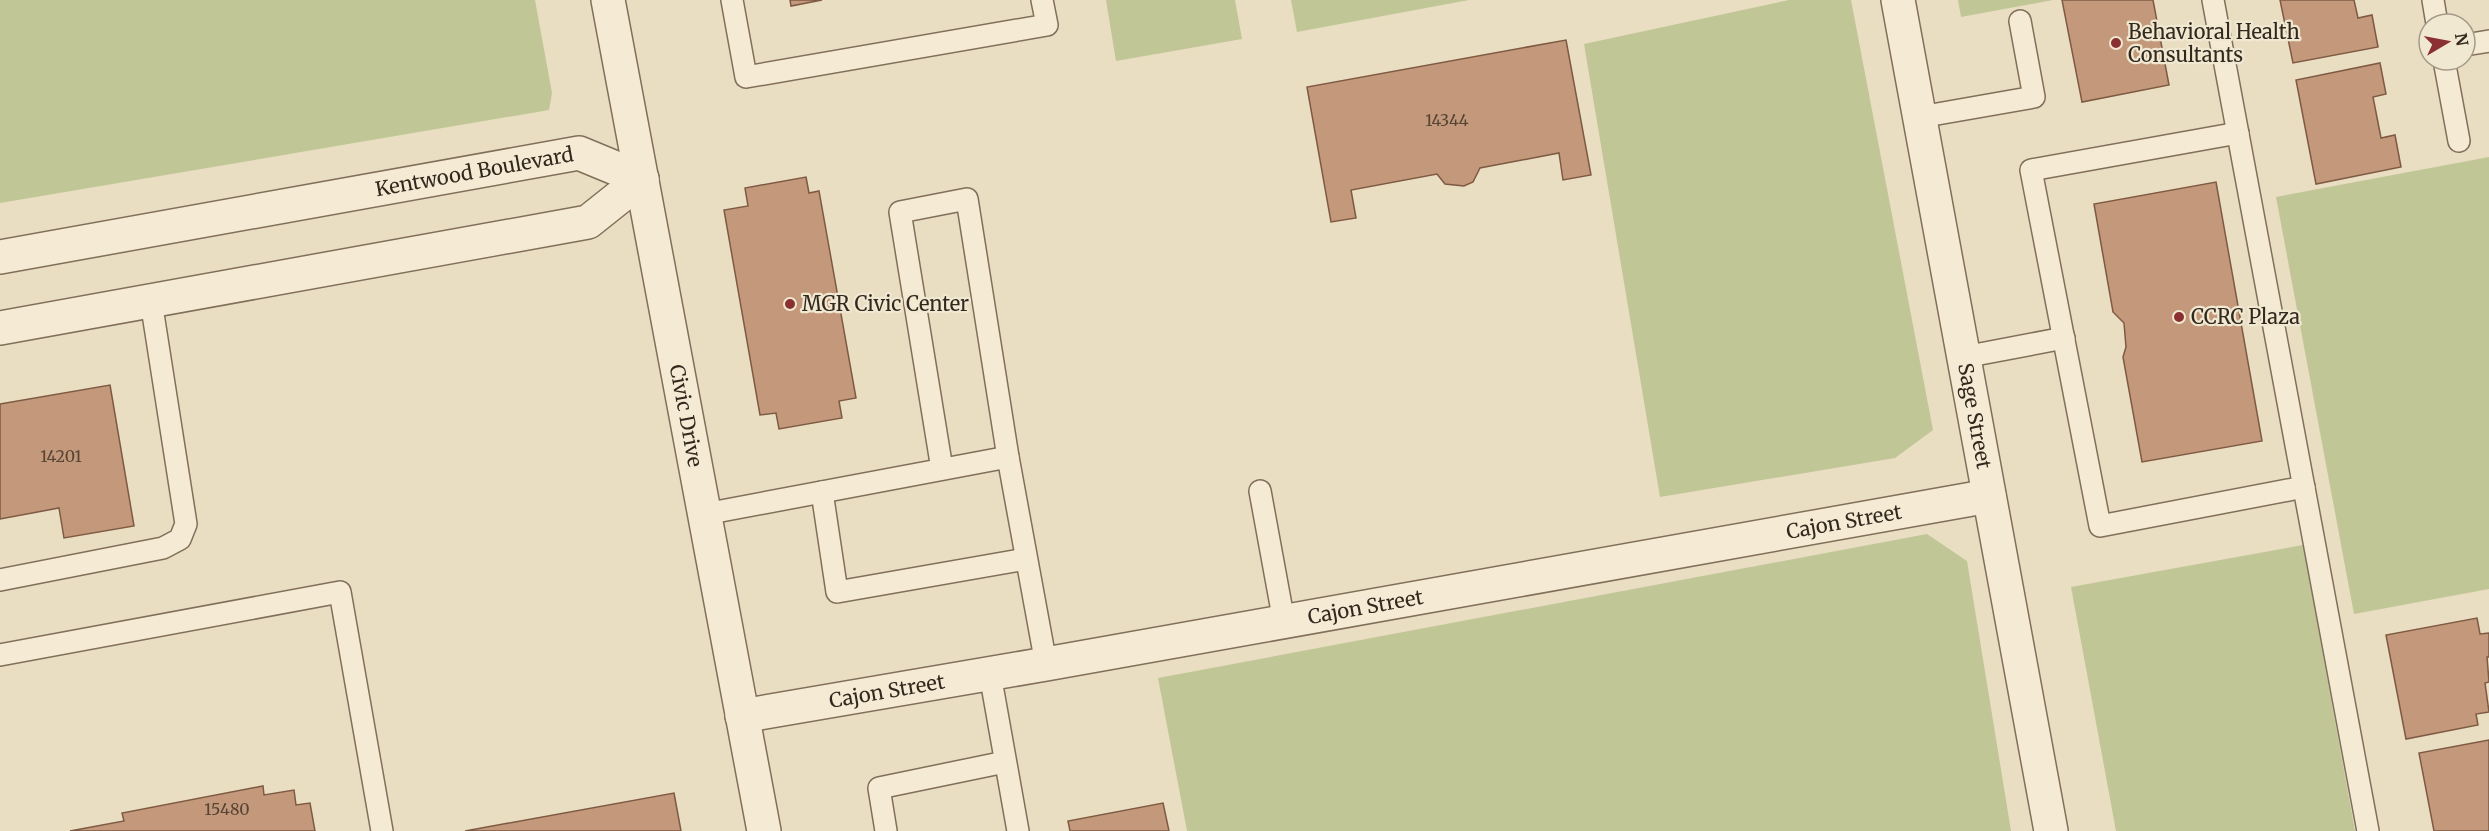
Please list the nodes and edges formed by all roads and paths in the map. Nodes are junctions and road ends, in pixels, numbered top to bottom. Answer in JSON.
{"nodes":[{"id":1,"x":609,"y":0,"type":"edge"},
{"id":2,"x":732,"y":0,"type":"edge"},
{"id":3,"x":1042,"y":0,"type":"edge"},
{"id":4,"x":1898,"y":0,"type":"edge"},
{"id":5,"x":2213,"y":0,"type":"edge"},
{"id":6,"x":2020,"y":21,"type":"dead end"},
{"id":7,"x":2446,"y":72,"type":"edge"},
{"id":8,"x":1920,"y":117,"type":"junction"},
{"id":9,"x":2238,"y":133,"type":"junction"},
{"id":10,"x":2459,"y":141,"type":"dead end"},
{"id":11,"x":642,"y":179,"type":"junction"},
{"id":12,"x":0,"y":257,"type":"edge"},
{"id":13,"x":151,"y":301,"type":"junction"},
{"id":14,"x":0,"y":328,"type":"edge"},
{"id":15,"x":2064,"y":338,"type":"junction"},
{"id":16,"x":1964,"y":357,"type":"junction"},
{"id":17,"x":1008,"y":457,"type":"junction"},
{"id":18,"x":942,"y":469,"type":"junction"},
{"id":19,"x":2304,"y":487,"type":"junction"},
{"id":20,"x":1260,"y":491,"type":"dead end"},
{"id":21,"x":822,"y":492,"type":"junction"},
{"id":22,"x":1989,"y":496,"type":"junction"},
{"id":23,"x":705,"y":514,"type":"junction"},
{"id":24,"x":1026,"y":559,"type":"junction"},
{"id":25,"x":0,"y":580,"type":"edge"},
{"id":26,"x":1284,"y":622,"type":"junction"},
{"id":27,"x":0,"y":655,"type":"edge"},
{"id":28,"x":1046,"y":664,"type":"junction"},
{"id":29,"x":990,"y":674,"type":"junction"},
{"id":30,"x":742,"y":716,"type":"junction"},
{"id":31,"x":1005,"y":762,"type":"junction"},
{"id":32,"x":382,"y":831,"type":"edge"},
{"id":33,"x":764,"y":831,"type":"edge"},
{"id":34,"x":885,"y":831,"type":"edge"},
{"id":35,"x":1018,"y":831,"type":"edge"},
{"id":36,"x":2051,"y":831,"type":"edge"},
{"id":37,"x":2368,"y":831,"type":"edge"}],
"edges":[{"from":1,"to":11,"type":"street","name":"Civic Drive"},
{"from":2,"to":3,"type":"lane"},
{"from":4,"to":8,"type":"street","name":"Sage Street"},
{"from":5,"to":9,"type":"lane"},
{"from":6,"to":8,"type":"lane"},
{"from":7,"to":10,"type":"lane"},
{"from":8,"to":16,"type":"street","name":"Sage Street"},
{"from":9,"to":15,"type":"lane"},
{"from":9,"to":19,"type":"lane"},
{"from":11,"to":12,"type":"street","name":"Kentwood Boulevard"},
{"from":11,"to":13,"type":"street"},
{"from":11,"to":23,"type":"street","name":"Civic Drive"},
{"from":13,"to":14,"type":"street"},
{"from":13,"to":25,"type":"lane"},
{"from":15,"to":16,"type":"lane"},
{"from":15,"to":19,"type":"lane"},
{"from":16,"to":22,"type":"street","name":"Sage Street"},
{"from":17,"to":18,"type":"lane"},
{"from":17,"to":18,"type":"lane"},
{"from":17,"to":24,"type":"lane"},
{"from":18,"to":21,"type":"lane"},
{"from":19,"to":37,"type":"lane"},
{"from":20,"to":26,"type":"lane"},
{"from":21,"to":23,"type":"lane"},
{"from":21,"to":24,"type":"lane"},
{"from":22,"to":26,"type":"street","name":"Cajon Street"},
{"from":22,"to":36,"type":"street","name":"Sage Street"},
{"from":23,"to":30,"type":"street","name":"Civic Drive"},
{"from":24,"to":28,"type":"lane"},
{"from":26,"to":28,"type":"street","name":"Cajon Street"},
{"from":27,"to":32,"type":"lane"},
{"from":28,"to":29,"type":"street","name":"Cajon Street"},
{"from":29,"to":30,"type":"street","name":"Cajon Street"},
{"from":29,"to":31,"type":"lane"},
{"from":30,"to":33,"type":"street","name":"Civic Drive"},
{"from":31,"to":34,"type":"lane"},
{"from":31,"to":35,"type":"lane"}]}
